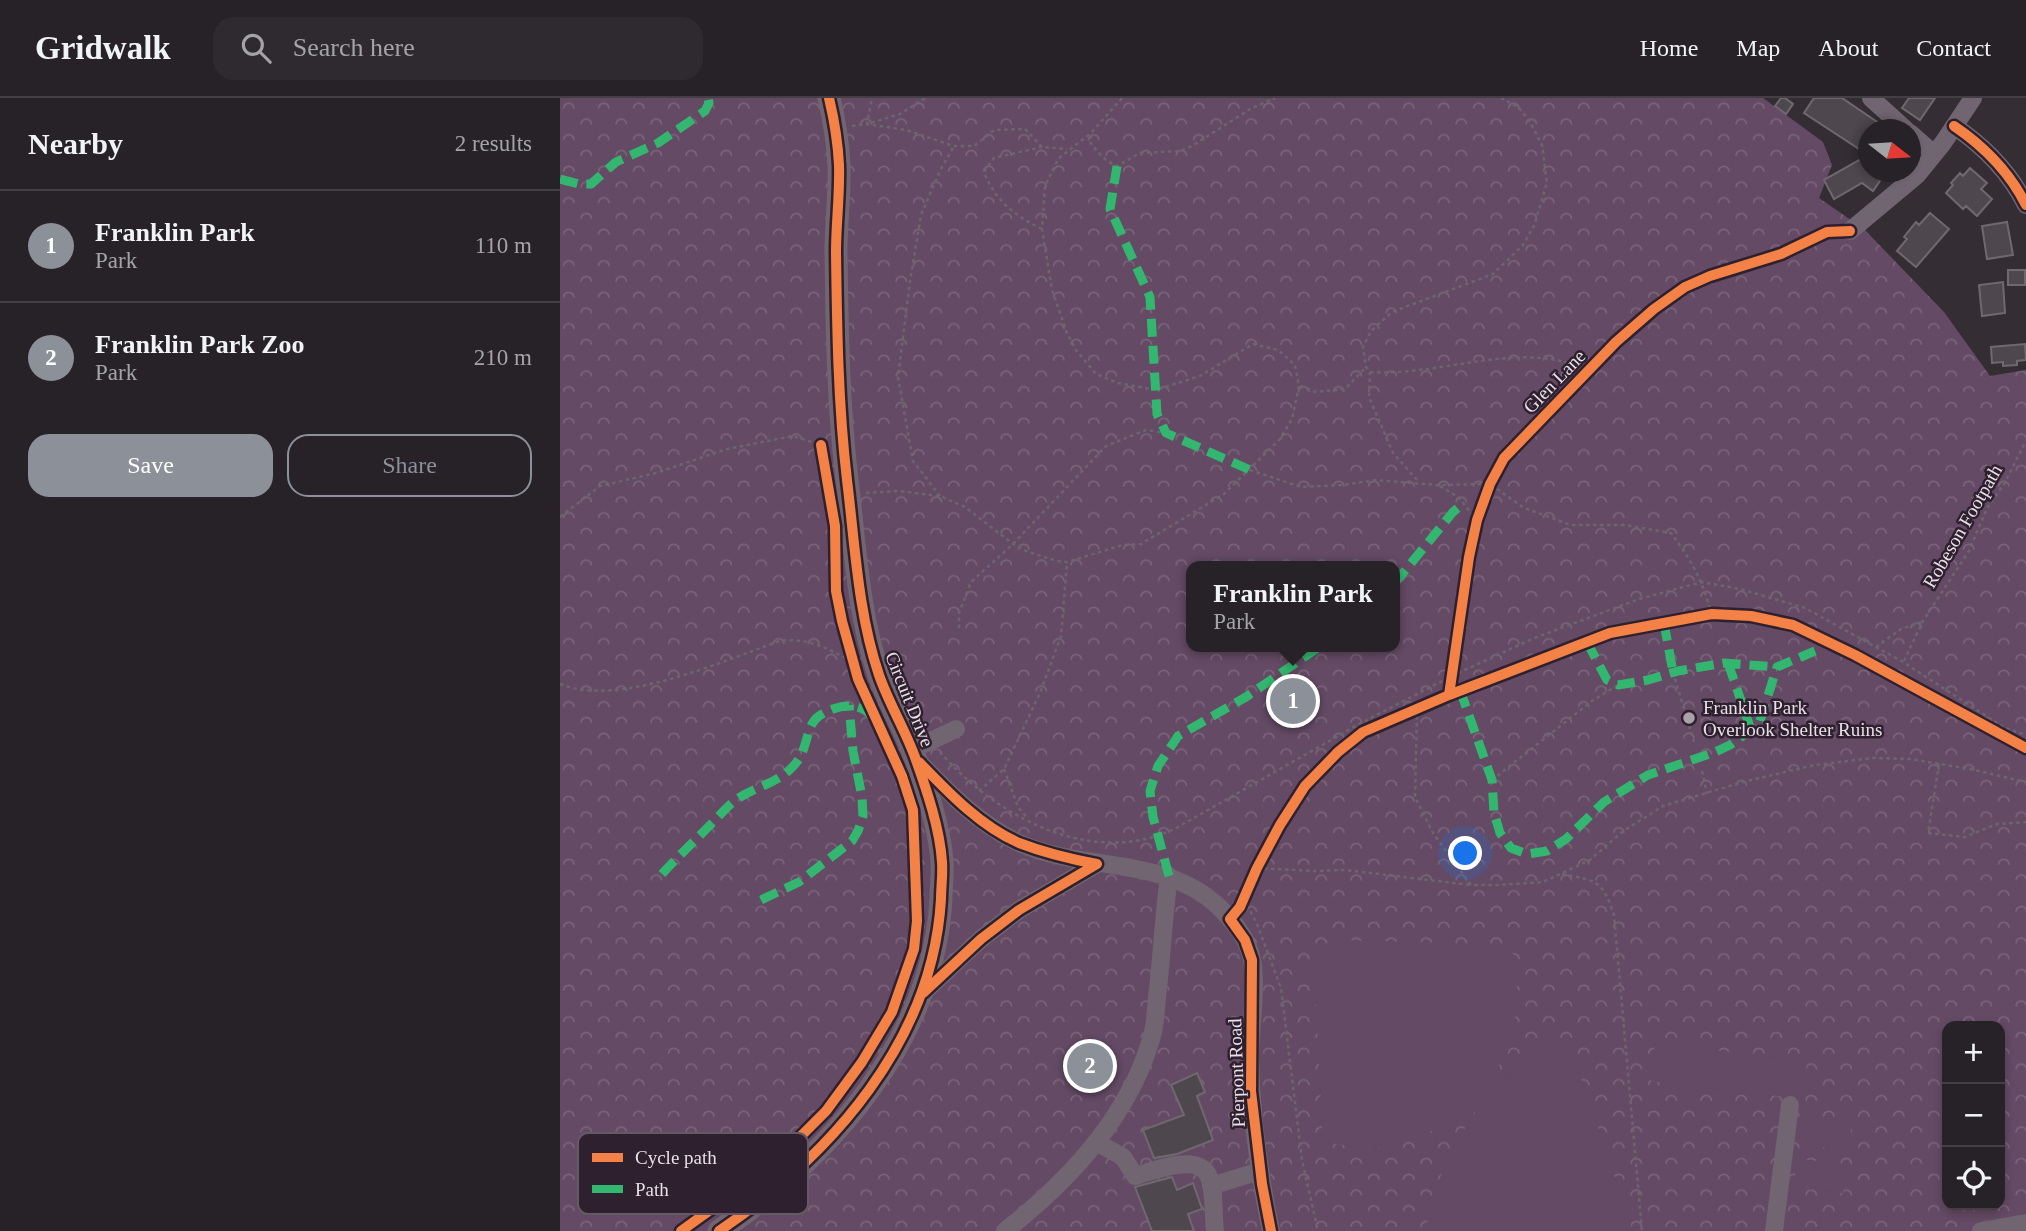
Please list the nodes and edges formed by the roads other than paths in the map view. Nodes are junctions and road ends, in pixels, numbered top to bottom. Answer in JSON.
{"nodes":[{"id":1,"x":829,"y":98,"type":"edge"},
{"id":2,"x":1871,"y":98,"type":"edge"},
{"id":3,"x":1973,"y":98,"type":"edge"},
{"id":4,"x":1894,"y":119,"type":"edge"},
{"id":5,"x":1954,"y":126,"type":"junction"},
{"id":6,"x":1921,"y":143,"type":"edge"},
{"id":7,"x":1934,"y":154,"type":"junction"},
{"id":8,"x":2026,"y":205,"type":"edge"},
{"id":9,"x":1850,"y":231,"type":"dead end"},
{"id":10,"x":956,"y":729,"type":"dead end"},
{"id":11,"x":921,"y":754,"type":"junction"},
{"id":12,"x":1097,"y":864,"type":"junction"},
{"id":13,"x":1169,"y":876,"type":"junction"},
{"id":14,"x":923,"y":993,"type":"junction"},
{"id":15,"x":1790,"y":1105,"type":"dead end"},
{"id":16,"x":1096,"y":1142,"type":"junction"},
{"id":17,"x":808,"y":1158,"type":"edge"},
{"id":18,"x":1260,"y":1171,"type":"junction"},
{"id":19,"x":1211,"y":1185,"type":"junction"},
{"id":20,"x":741,"y":1214,"type":"edge"},
{"id":21,"x":2026,"y":1223,"type":"edge"},
{"id":22,"x":719,"y":1231,"type":"edge"},
{"id":23,"x":1005,"y":1231,"type":"edge"},
{"id":24,"x":1216,"y":1231,"type":"edge"},
{"id":25,"x":1271,"y":1231,"type":"edge"},
{"id":26,"x":1774,"y":1231,"type":"edge"},
{"id":27,"x":1981,"y":1231,"type":"edge"}],
"edges":[{"from":1,"to":11,"type":"main road","name":"Circuit Drive"},
{"from":2,"to":4,"type":"street"},
{"from":3,"to":5,"type":"street"},
{"from":5,"to":7,"type":"street"},
{"from":5,"to":8,"type":"street"},
{"from":6,"to":7,"type":"street"},
{"from":7,"to":9,"type":"street"},
{"from":10,"to":11,"type":"street"},
{"from":11,"to":12,"type":"street","name":"Pierpont Road"},
{"from":11,"to":14,"type":"main road","name":"Circuit Drive"},
{"from":12,"to":13,"type":"street","name":"Pierpont Road"},
{"from":12,"to":14,"type":"street"},
{"from":13,"to":16,"type":"street"},
{"from":13,"to":18,"type":"street","name":"Pierpont Road"},
{"from":14,"to":17,"type":"main road","name":"Circuit Drive"},
{"from":15,"to":26,"type":"street"},
{"from":16,"to":19,"type":"street"},
{"from":16,"to":23,"type":"street"},
{"from":18,"to":19,"type":"street"},
{"from":18,"to":25,"type":"street","name":"Pierpont Road"},
{"from":19,"to":24,"type":"street"},
{"from":20,"to":22,"type":"main road","name":"Circuit Drive"},
{"from":21,"to":27,"type":"street"}]}
